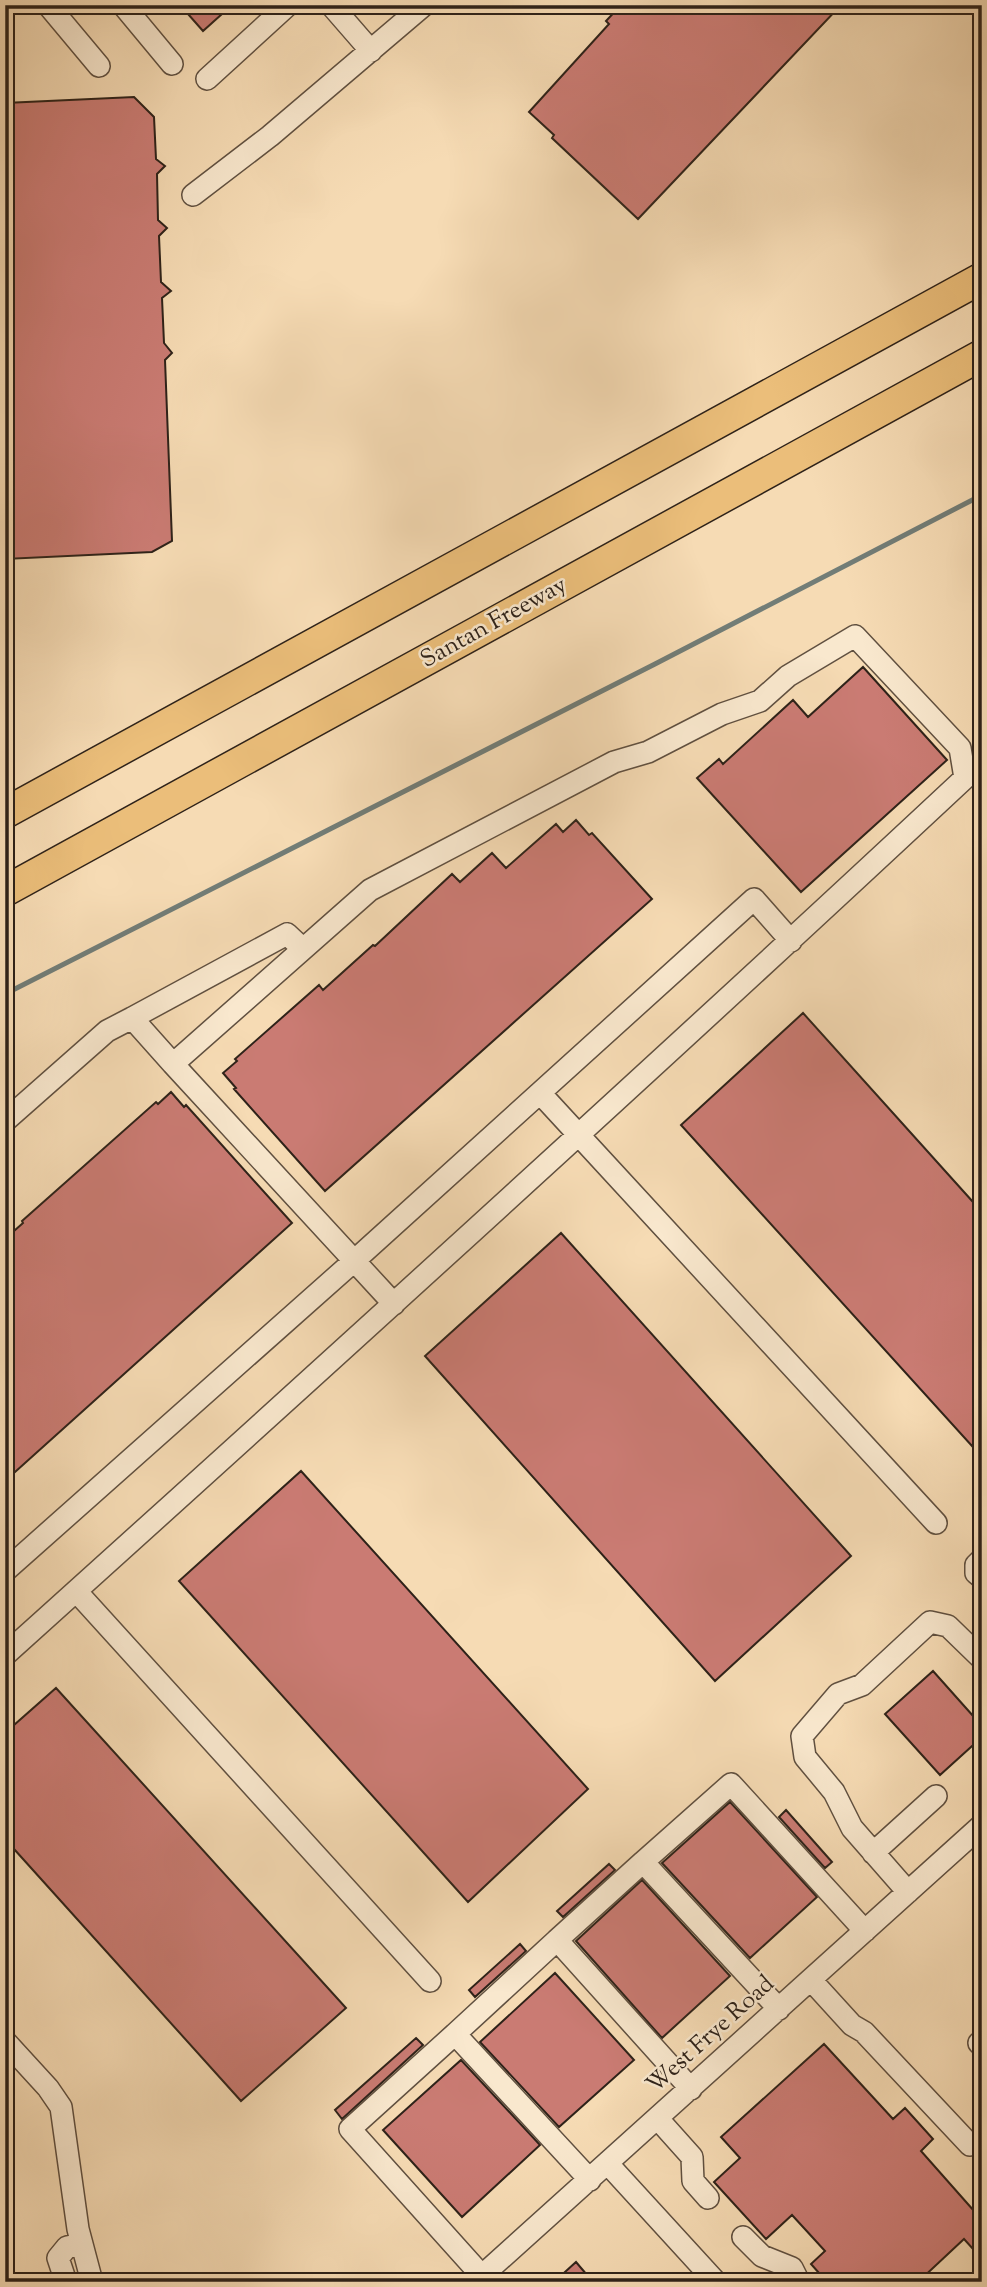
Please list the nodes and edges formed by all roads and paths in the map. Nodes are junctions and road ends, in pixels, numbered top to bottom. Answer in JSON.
{"nodes":[{"id":1,"x":48,"y":5,"type":"edge"},
{"id":2,"x":122,"y":5,"type":"edge"},
{"id":3,"x":288,"y":5,"type":"edge"},
{"id":4,"x":331,"y":5,"type":"edge"},
{"id":5,"x":424,"y":5,"type":"edge"},
{"id":6,"x":371,"y":51,"type":"junction"},
{"id":7,"x":172,"y":64,"type":"dead end"},
{"id":8,"x":99,"y":66,"type":"dead end"},
{"id":9,"x":207,"y":79,"type":"dead end"},
{"id":10,"x":193,"y":195,"type":"dead end"},
{"id":11,"x":977,"y":280,"type":"edge"},
{"id":12,"x":982,"y":355,"type":"edge"},
{"id":13,"x":982,"y":363,"type":"edge"},
{"id":14,"x":907,"y":397,"type":"junction"},
{"id":15,"x":5,"y":813,"type":"edge"},
{"id":16,"x":5,"y":891,"type":"edge"},
{"id":17,"x":791,"y":941,"type":"junction"},
{"id":18,"x":303,"y":949,"type":"junction"},
{"id":19,"x":132,"y":1018,"type":"junction"},
{"id":20,"x":173,"y":1064,"type":"junction"},
{"id":21,"x":540,"y":1093,"type":"junction"},
{"id":22,"x":5,"y":1121,"type":"edge"},
{"id":23,"x":580,"y":1136,"type":"junction"},
{"id":24,"x":354,"y":1261,"type":"junction"},
{"id":25,"x":394,"y":1304,"type":"junction"},
{"id":26,"x":936,"y":1523,"type":"dead end"},
{"id":27,"x":982,"y":1559,"type":"edge"},
{"id":28,"x":5,"y":1572,"type":"edge"},
{"id":29,"x":982,"y":1578,"type":"edge"},
{"id":30,"x":76,"y":1591,"type":"junction"},
{"id":31,"x":5,"y":1655,"type":"edge"},
{"id":32,"x":982,"y":1659,"type":"edge"},
{"id":33,"x":936,"y":1796,"type":"dead end"},
{"id":34,"x":982,"y":1825,"type":"edge"},
{"id":35,"x":873,"y":1853,"type":"junction"},
{"id":36,"x":643,"y":1862,"type":"junction"},
{"id":37,"x":908,"y":1892,"type":"junction"},
{"id":38,"x":865,"y":1931,"type":"junction"},
{"id":39,"x":556,"y":1940,"type":"junction"},
{"id":40,"x":811,"y":1980,"type":"junction"},
{"id":41,"x":430,"y":1981,"type":"dead end"},
{"id":42,"x":779,"y":2009,"type":"junction"},
{"id":43,"x":456,"y":2034,"type":"junction"},
{"id":44,"x":5,"y":2040,"type":"edge"},
{"id":45,"x":691,"y":2089,"type":"junction"},
{"id":46,"x":657,"y":2119,"type":"junction"},
{"id":47,"x":970,"y":2145,"type":"dead end"},
{"id":48,"x":608,"y":2164,"type":"junction"},
{"id":49,"x":590,"y":2180,"type":"junction"},
{"id":50,"x":708,"y":2198,"type":"dead end"},
{"id":51,"x":743,"y":2238,"type":"dead end"},
{"id":52,"x":82,"y":2244,"type":"junction"},
{"id":53,"x":479,"y":2279,"type":"edge"},
{"id":54,"x":90,"y":2281,"type":"edge"},
{"id":55,"x":66,"y":2282,"type":"edge"},
{"id":56,"x":716,"y":2282,"type":"edge"},
{"id":57,"x":799,"y":2282,"type":"edge"}],
"edges":[{"from":1,"to":8,"type":"street"},
{"from":2,"to":7,"type":"street"},
{"from":3,"to":9,"type":"street"},
{"from":4,"to":6,"type":"street"},
{"from":5,"to":6,"type":"street"},
{"from":6,"to":10,"type":"street"},
{"from":11,"to":15,"type":"highway"},
{"from":12,"to":14,"type":"highway","name":"Santan Freeway"},
{"from":13,"to":14,"type":"highway"},
{"from":14,"to":16,"type":"highway","name":"Santan Freeway"},
{"from":17,"to":18,"type":"street"},
{"from":17,"to":21,"type":"street"},
{"from":17,"to":23,"type":"street"},
{"from":18,"to":19,"type":"street"},
{"from":18,"to":20,"type":"street"},
{"from":19,"to":20,"type":"street"},
{"from":19,"to":22,"type":"street"},
{"from":20,"to":24,"type":"street"},
{"from":21,"to":23,"type":"street"},
{"from":21,"to":24,"type":"street"},
{"from":23,"to":25,"type":"street"},
{"from":23,"to":26,"type":"street"},
{"from":24,"to":25,"type":"street"},
{"from":24,"to":28,"type":"street"},
{"from":25,"to":30,"type":"street"},
{"from":27,"to":29,"type":"street"},
{"from":30,"to":31,"type":"street"},
{"from":30,"to":41,"type":"street"},
{"from":32,"to":35,"type":"street"},
{"from":33,"to":35,"type":"street"},
{"from":34,"to":37,"type":"street","name":"West Frye Road"},
{"from":35,"to":37,"type":"street"},
{"from":36,"to":38,"type":"street"},
{"from":36,"to":39,"type":"street"},
{"from":36,"to":42,"type":"street"},
{"from":37,"to":38,"type":"street","name":"West Frye Road"},
{"from":38,"to":40,"type":"street","name":"West Frye Road"},
{"from":39,"to":43,"type":"street"},
{"from":39,"to":45,"type":"street"},
{"from":40,"to":42,"type":"street","name":"West Frye Road"},
{"from":40,"to":47,"type":"street"},
{"from":42,"to":45,"type":"street","name":"West Frye Road"},
{"from":43,"to":49,"type":"street"},
{"from":43,"to":53,"type":"street"},
{"from":44,"to":52,"type":"street"},
{"from":45,"to":46,"type":"street","name":"West Frye Road"},
{"from":46,"to":48,"type":"street","name":"West Frye Road"},
{"from":46,"to":50,"type":"street"},
{"from":48,"to":49,"type":"street","name":"West Frye Road"},
{"from":48,"to":56,"type":"street"},
{"from":49,"to":53,"type":"street","name":"West Frye Road"},
{"from":51,"to":57,"type":"street"},
{"from":52,"to":54,"type":"street"},
{"from":52,"to":55,"type":"street"}]}
